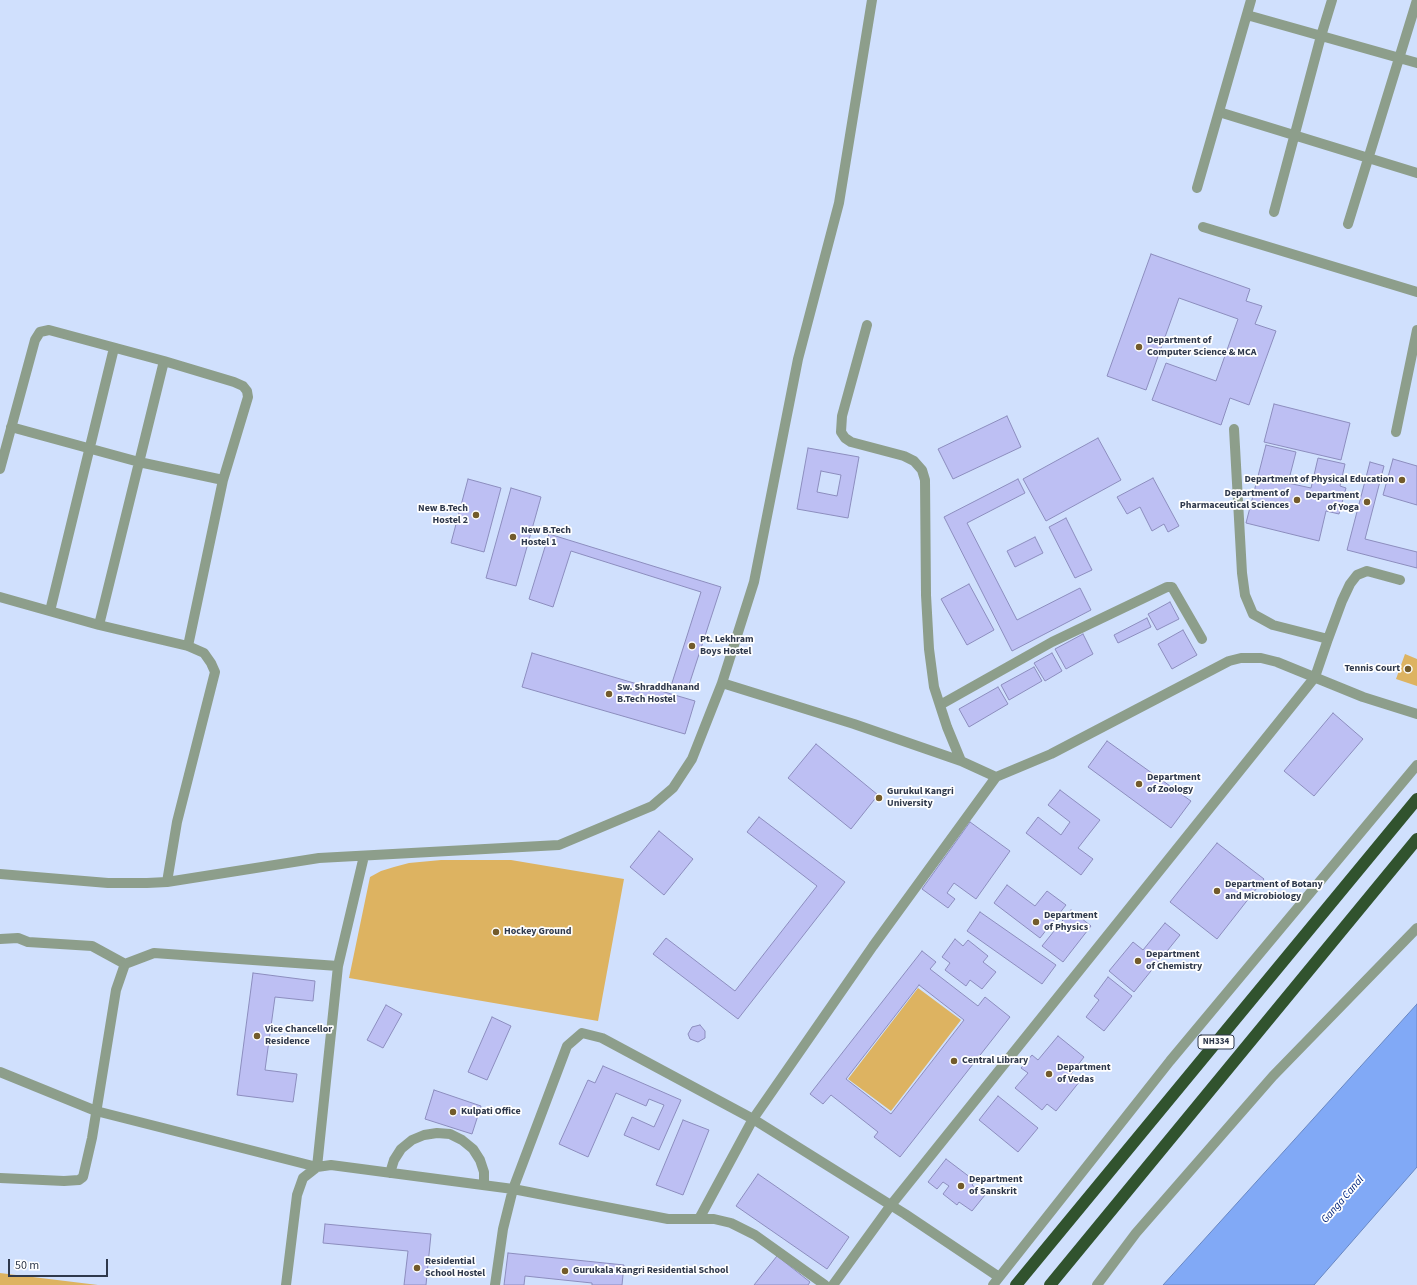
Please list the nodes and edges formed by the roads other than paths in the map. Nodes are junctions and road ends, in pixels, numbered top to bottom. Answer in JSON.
{"nodes":[{"id":1,"x":872,"y":0,"type":"edge"},
{"id":2,"x":1251,"y":0,"type":"edge"},
{"id":3,"x":1332,"y":0,"type":"edge"},
{"id":4,"x":1417,"y":0,"type":"edge"},
{"id":5,"x":1247,"y":15,"type":"junction"},
{"id":6,"x":1321,"y":36,"type":"junction"},
{"id":7,"x":1400,"y":58,"type":"junction"},
{"id":8,"x":1417,"y":63,"type":"edge"},
{"id":9,"x":1219,"y":112,"type":"junction"},
{"id":10,"x":1294,"y":134,"type":"junction"},
{"id":11,"x":1369,"y":157,"type":"junction"},
{"id":12,"x":1417,"y":173,"type":"edge"},
{"id":13,"x":1197,"y":188,"type":"dead end"},
{"id":14,"x":1274,"y":212,"type":"dead end"},
{"id":15,"x":1348,"y":224,"type":"dead end"},
{"id":16,"x":1203,"y":227,"type":"dead end"},
{"id":17,"x":1417,"y":292,"type":"edge"},
{"id":18,"x":866,"y":325,"type":"dead end"},
{"id":19,"x":1417,"y":330,"type":"edge"},
{"id":20,"x":114,"y":348,"type":"junction"},
{"id":21,"x":164,"y":361,"type":"junction"},
{"id":22,"x":11,"y":427,"type":"junction"},
{"id":23,"x":1234,"y":429,"type":"dead end"},
{"id":24,"x":1396,"y":432,"type":"dead end"},
{"id":25,"x":90,"y":449,"type":"junction"},
{"id":26,"x":139,"y":462,"type":"junction"},
{"id":27,"x":0,"y":469,"type":"edge"},
{"id":28,"x":223,"y":480,"type":"junction"},
{"id":29,"x":1400,"y":580,"type":"dead end"},
{"id":30,"x":0,"y":597,"type":"edge"},
{"id":31,"x":50,"y":611,"type":"junction"},
{"id":32,"x":99,"y":625,"type":"junction"},
{"id":33,"x":1202,"y":639,"type":"dead end"},
{"id":34,"x":1328,"y":639,"type":"junction"},
{"id":35,"x":188,"y":646,"type":"junction"},
{"id":36,"x":1315,"y":677,"type":"junction"},
{"id":37,"x":722,"y":683,"type":"junction"},
{"id":38,"x":940,"y":705,"type":"junction"},
{"id":39,"x":1417,"y":714,"type":"edge"},
{"id":40,"x":961,"y":761,"type":"junction"},
{"id":41,"x":1417,"y":765,"type":"edge"},
{"id":42,"x":996,"y":777,"type":"junction"},
{"id":43,"x":1417,"y":799,"type":"edge"},
{"id":44,"x":1417,"y":839,"type":"edge"},
{"id":45,"x":364,"y":856,"type":"junction"},
{"id":46,"x":0,"y":874,"type":"edge"},
{"id":47,"x":167,"y":882,"type":"junction"},
{"id":48,"x":1417,"y":928,"type":"edge"},
{"id":49,"x":0,"y":939,"type":"edge"},
{"id":50,"x":125,"y":964,"type":"junction"},
{"id":51,"x":338,"y":966,"type":"junction"},
{"id":52,"x":0,"y":1072,"type":"edge"},
{"id":53,"x":96,"y":1111,"type":"junction"},
{"id":54,"x":753,"y":1119,"type":"junction"},
{"id":55,"x":317,"y":1168,"type":"junction"},
{"id":56,"x":390,"y":1173,"type":"junction"},
{"id":57,"x":0,"y":1178,"type":"edge"},
{"id":58,"x":484,"y":1186,"type":"junction"},
{"id":59,"x":514,"y":1189,"type":"junction"},
{"id":60,"x":891,"y":1205,"type":"junction"},
{"id":61,"x":699,"y":1219,"type":"junction"},
{"id":62,"x":996,"y":1281,"type":"edge"},
{"id":63,"x":286,"y":1285,"type":"edge"},
{"id":64,"x":495,"y":1285,"type":"edge"},
{"id":65,"x":825,"y":1285,"type":"edge"},
{"id":66,"x":833,"y":1285,"type":"edge"},
{"id":67,"x":1016,"y":1285,"type":"edge"},
{"id":68,"x":1050,"y":1285,"type":"edge"},
{"id":69,"x":1097,"y":1285,"type":"edge"}],
"edges":[{"from":1,"to":37,"type":"street"},
{"from":2,"to":5,"type":"street"},
{"from":3,"to":6,"type":"street"},
{"from":4,"to":7,"type":"street"},
{"from":5,"to":6,"type":"street"},
{"from":5,"to":9,"type":"street"},
{"from":6,"to":7,"type":"street"},
{"from":6,"to":10,"type":"street"},
{"from":7,"to":8,"type":"street"},
{"from":7,"to":11,"type":"street"},
{"from":9,"to":10,"type":"street"},
{"from":9,"to":13,"type":"street"},
{"from":10,"to":11,"type":"street"},
{"from":10,"to":14,"type":"street"},
{"from":11,"to":12,"type":"street"},
{"from":11,"to":15,"type":"street"},
{"from":16,"to":17,"type":"street"},
{"from":18,"to":38,"type":"street"},
{"from":19,"to":24,"type":"street"},
{"from":20,"to":21,"type":"street"},
{"from":20,"to":22,"type":"street"},
{"from":20,"to":25,"type":"street"},
{"from":21,"to":26,"type":"street"},
{"from":21,"to":28,"type":"street"},
{"from":22,"to":25,"type":"street"},
{"from":22,"to":27,"type":"street"},
{"from":23,"to":34,"type":"street"},
{"from":25,"to":26,"type":"street"},
{"from":25,"to":31,"type":"street"},
{"from":26,"to":28,"type":"street"},
{"from":26,"to":32,"type":"street"},
{"from":28,"to":35,"type":"street"},
{"from":29,"to":34,"type":"street"},
{"from":30,"to":31,"type":"street"},
{"from":31,"to":32,"type":"street"},
{"from":32,"to":35,"type":"street"},
{"from":33,"to":38,"type":"street"},
{"from":34,"to":36,"type":"street"},
{"from":35,"to":47,"type":"street"},
{"from":36,"to":39,"type":"street"},
{"from":36,"to":42,"type":"street"},
{"from":36,"to":60,"type":"street"},
{"from":37,"to":40,"type":"street"},
{"from":37,"to":45,"type":"street"},
{"from":38,"to":40,"type":"street"},
{"from":40,"to":42,"type":"street"},
{"from":41,"to":62,"type":"street"},
{"from":42,"to":54,"type":"street"},
{"from":43,"to":67,"type":"highway","number":"NH334"},
{"from":44,"to":68,"type":"highway","number":"NH334"},
{"from":45,"to":47,"type":"street"},
{"from":45,"to":51,"type":"street"},
{"from":46,"to":47,"type":"street"},
{"from":48,"to":69,"type":"street"},
{"from":49,"to":50,"type":"street"},
{"from":50,"to":51,"type":"street"},
{"from":50,"to":53,"type":"street"},
{"from":51,"to":55,"type":"street"},
{"from":52,"to":53,"type":"street"},
{"from":53,"to":55,"type":"street"},
{"from":53,"to":57,"type":"street"},
{"from":54,"to":59,"type":"street"},
{"from":54,"to":60,"type":"street"},
{"from":54,"to":61,"type":"street"},
{"from":55,"to":56,"type":"street"},
{"from":55,"to":63,"type":"street"},
{"from":56,"to":58,"type":"street"},
{"from":56,"to":58,"type":"street"},
{"from":58,"to":59,"type":"street"},
{"from":59,"to":61,"type":"street"},
{"from":59,"to":64,"type":"street"},
{"from":60,"to":62,"type":"street"},
{"from":60,"to":66,"type":"street"},
{"from":61,"to":65,"type":"street"}]}
